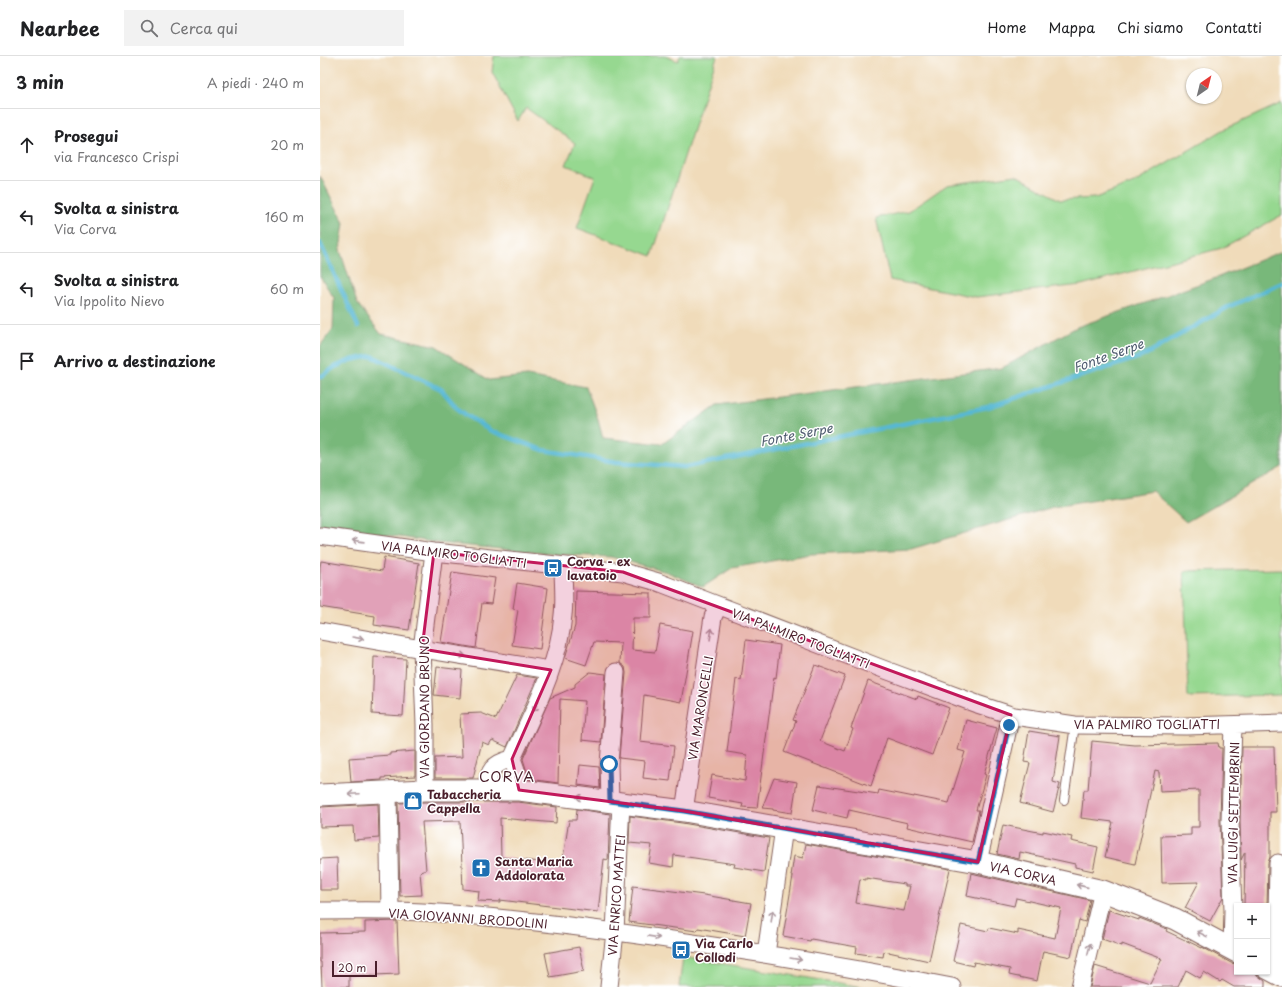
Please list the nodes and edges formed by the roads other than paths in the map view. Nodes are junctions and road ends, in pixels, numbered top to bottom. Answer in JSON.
{"nodes":[{"id":1,"x":320,"y":536,"type":"edge"},
{"id":2,"x":434,"y":552,"type":"junction"},
{"id":3,"x":563,"y":566,"type":"junction"},
{"id":4,"x":718,"y":606,"type":"junction"},
{"id":5,"x":320,"y":631,"type":"edge"},
{"id":6,"x":422,"y":649,"type":"junction"},
{"id":7,"x":550,"y":670,"type":"junction"},
{"id":8,"x":616,"y":672,"type":"dead end"},
{"id":9,"x":1011,"y":715,"type":"junction"},
{"id":10,"x":1282,"y":723,"type":"edge"},
{"id":11,"x":1075,"y":725,"type":"junction"},
{"id":12,"x":1233,"y":725,"type":"junction"},
{"id":13,"x":512,"y":759,"type":"junction"},
{"id":14,"x":424,"y":790,"type":"junction"},
{"id":15,"x":486,"y":790,"type":"junction"},
{"id":16,"x":519,"y":790,"type":"junction"},
{"id":17,"x":388,"y":792,"type":"junction"},
{"id":18,"x":320,"y":796,"type":"edge"},
{"id":19,"x":1064,"y":800,"type":"dead end"},
{"id":20,"x":616,"y":802,"type":"junction"},
{"id":21,"x":684,"y":811,"type":"junction"},
{"id":22,"x":784,"y":828,"type":"junction"},
{"id":23,"x":978,"y":862,"type":"junction"},
{"id":24,"x":1278,"y":864,"type":"dead end"},
{"id":25,"x":1103,"y":891,"type":"junction"},
{"id":26,"x":320,"y":912,"type":"edge"},
{"id":27,"x":390,"y":912,"type":"junction"},
{"id":28,"x":615,"y":932,"type":"junction"},
{"id":29,"x":1234,"y":950,"type":"edge"},
{"id":30,"x":766,"y":954,"type":"junction"},
{"id":31,"x":1275,"y":972,"type":"edge"},
{"id":32,"x":609,"y":987,"type":"edge"},
{"id":33,"x":952,"y":987,"type":"edge"},
{"id":34,"x":1080,"y":987,"type":"edge"}],
"edges":[{"from":2,"to":1,"type":"street","name":"VIA PALMIRO TOGLIATTI","one_way":true},
{"from":2,"to":3,"type":"street","name":"VIA PALMIRO TOGLIATTI"},
{"from":2,"to":6,"type":"street","name":"VIA GIORDANO BRUNO"},
{"from":3,"to":4,"type":"street","name":"VIA PALMIRO TOGLIATTI"},
{"from":3,"to":7,"type":"street"},
{"from":4,"to":9,"type":"street","name":"VIA PALMIRO TOGLIATTI"},
{"from":21,"to":4,"type":"street","name":"VIA MARONCELLI","one_way":true},
{"from":5,"to":6,"type":"street","one_way":true},
{"from":6,"to":7,"type":"street","one_way":true},
{"from":6,"to":14,"type":"street","name":"VIA GIORDANO BRUNO"},
{"from":7,"to":13,"type":"street","one_way":true},
{"from":8,"to":20,"type":"street","name":"VIA ENRICO MATTEI"},
{"from":9,"to":11,"type":"street","name":"VIA PALMIRO TOGLIATTI"},
{"from":9,"to":23,"type":"street"},
{"from":10,"to":12,"type":"street","name":"VIA PALMIRO TOGLIATTI"},
{"from":11,"to":12,"type":"street","name":"VIA PALMIRO TOGLIATTI"},
{"from":11,"to":19,"type":"lane"},
{"from":12,"to":29,"type":"street","name":"VIA LUIGI SETTEMBRINI"},
{"from":13,"to":15,"type":"street"},
{"from":13,"to":16,"type":"street"},
{"from":14,"to":15,"type":"street","name":"VIA CORVA"},
{"from":14,"to":17,"type":"street","name":"VIA CORVA"},
{"from":15,"to":16,"type":"street","name":"VIA CORVA"},
{"from":20,"to":16,"type":"street","name":"VIA CORVA","one_way":true},
{"from":17,"to":18,"type":"street","name":"VIA CORVA","one_way":true},
{"from":17,"to":27,"type":"street"},
{"from":20,"to":21,"type":"street","name":"VIA CORVA"},
{"from":20,"to":28,"type":"street","name":"VIA ENRICO MATTEI"},
{"from":21,"to":22,"type":"street","name":"VIA CORVA"},
{"from":22,"to":23,"type":"street","name":"VIA CORVA"},
{"from":30,"to":22,"type":"street","one_way":true},
{"from":25,"to":23,"type":"street","name":"VIA CORVA","one_way":true},
{"from":24,"to":31,"type":"street"},
{"from":29,"to":25,"type":"street","name":"VIA CORVA","one_way":true},
{"from":34,"to":25,"type":"street","one_way":true},
{"from":26,"to":27,"type":"street","name":"VIA GIOVANNI BRODOLINI"},
{"from":27,"to":28,"type":"street","name":"VIA GIOVANNI BRODOLINI"},
{"from":28,"to":30,"type":"street","one_way":true},
{"from":28,"to":32,"type":"street","name":"VIA ENRICO MATTEI"},
{"from":30,"to":33,"type":"street","one_way":true}]}
